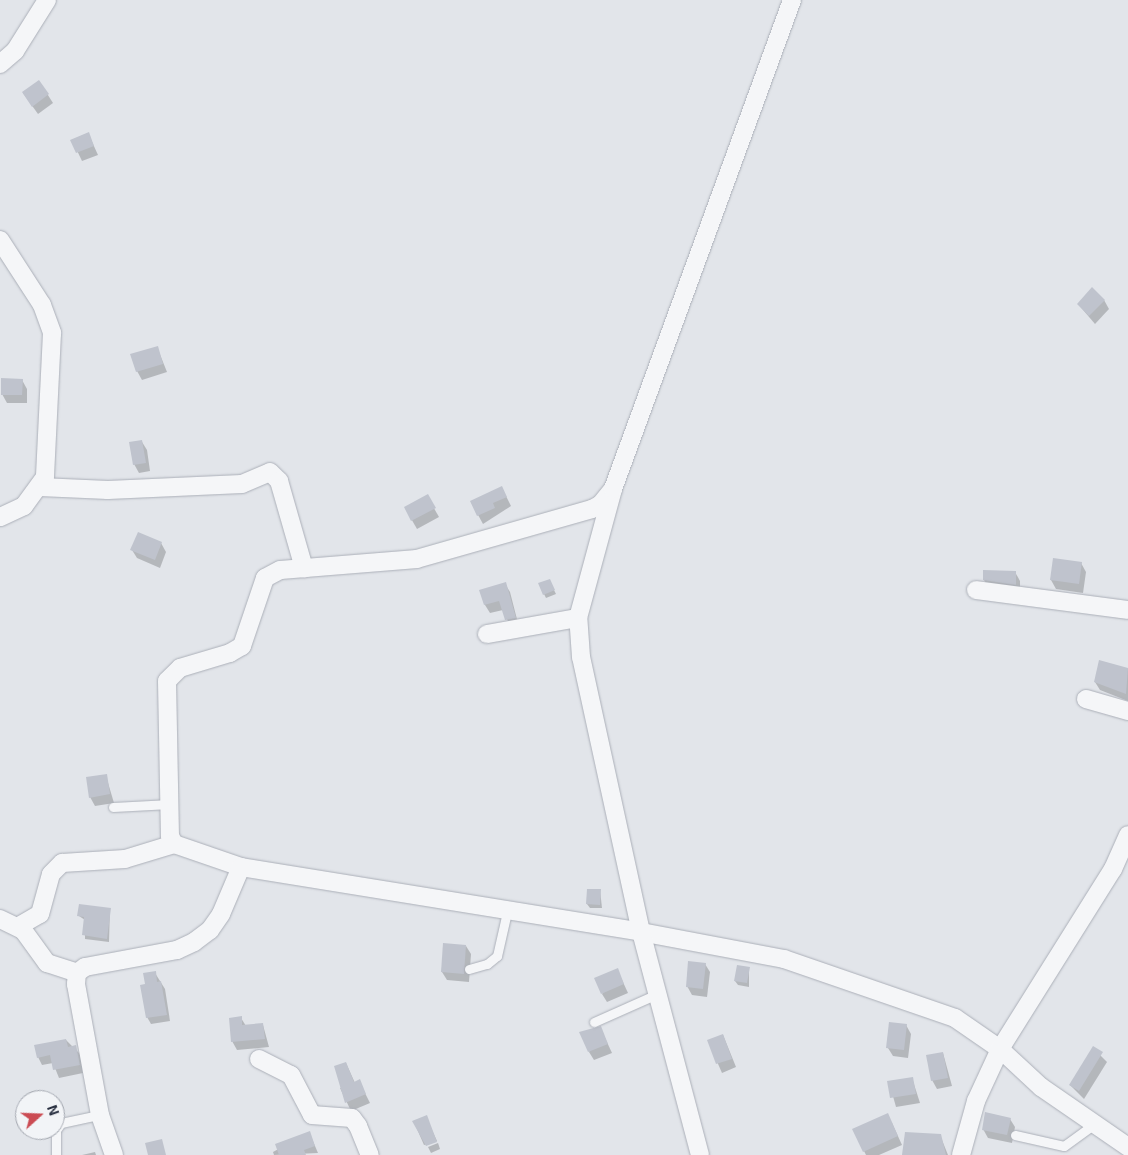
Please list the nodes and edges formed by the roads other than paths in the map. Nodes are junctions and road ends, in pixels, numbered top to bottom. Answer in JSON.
{"nodes":[{"id":1,"x":47,"y":0,"type":"edge"},
{"id":2,"x":792,"y":0,"type":"edge"},
{"id":3,"x":0,"y":64,"type":"edge"},
{"id":4,"x":0,"y":240,"type":"edge"},
{"id":5,"x":40,"y":487,"type":"junction"},
{"id":6,"x":613,"y":489,"type":"junction"},
{"id":7,"x":0,"y":517,"type":"edge"},
{"id":8,"x":304,"y":568,"type":"junction"},
{"id":9,"x":976,"y":590,"type":"dead end"},
{"id":10,"x":1128,"y":610,"type":"edge"},
{"id":11,"x":578,"y":618,"type":"junction"},
{"id":12,"x":487,"y":634,"type":"dead end"},
{"id":13,"x":1086,"y":699,"type":"dead end"},
{"id":14,"x":1128,"y":712,"type":"edge"},
{"id":15,"x":170,"y":804,"type":"junction"},
{"id":16,"x":113,"y":807,"type":"dead end"},
{"id":17,"x":1128,"y":835,"type":"edge"},
{"id":18,"x":174,"y":844,"type":"junction"},
{"id":19,"x":241,"y":867,"type":"junction"},
{"id":20,"x":507,"y":912,"type":"junction"},
{"id":21,"x":0,"y":920,"type":"edge"},
{"id":22,"x":19,"y":926,"type":"junction"},
{"id":23,"x":641,"y":932,"type":"junction"},
{"id":24,"x":469,"y":969,"type":"dead end"},
{"id":25,"x":77,"y":973,"type":"junction"},
{"id":26,"x":659,"y":993,"type":"junction"},
{"id":27,"x":594,"y":1022,"type":"dead end"},
{"id":28,"x":1000,"y":1048,"type":"junction"},
{"id":29,"x":259,"y":1059,"type":"dead end"},
{"id":30,"x":100,"y":1116,"type":"junction"},
{"id":31,"x":1094,"y":1124,"type":"junction"},
{"id":32,"x":1015,"y":1135,"type":"dead end"},
{"id":33,"x":1128,"y":1147,"type":"edge"},
{"id":34,"x":56,"y":1155,"type":"edge"},
{"id":35,"x":114,"y":1155,"type":"edge"},
{"id":36,"x":370,"y":1155,"type":"edge"},
{"id":37,"x":700,"y":1155,"type":"edge"},
{"id":38,"x":961,"y":1155,"type":"edge"}],
"edges":[{"from":1,"to":3,"type":"street"},
{"from":2,"to":6,"type":"street"},
{"from":4,"to":5,"type":"street"},
{"from":5,"to":7,"type":"street"},
{"from":5,"to":8,"type":"street"},
{"from":6,"to":8,"type":"street"},
{"from":6,"to":11,"type":"street"},
{"from":8,"to":15,"type":"street"},
{"from":9,"to":10,"type":"street"},
{"from":11,"to":12,"type":"street"},
{"from":11,"to":23,"type":"street"},
{"from":13,"to":14,"type":"street"},
{"from":15,"to":16,"type":"lane"},
{"from":15,"to":18,"type":"street"},
{"from":17,"to":28,"type":"street"},
{"from":18,"to":19,"type":"street"},
{"from":18,"to":22,"type":"street"},
{"from":19,"to":20,"type":"street"},
{"from":19,"to":25,"type":"street"},
{"from":20,"to":23,"type":"street"},
{"from":20,"to":24,"type":"lane"},
{"from":21,"to":22,"type":"street"},
{"from":22,"to":25,"type":"street"},
{"from":23,"to":26,"type":"street"},
{"from":23,"to":28,"type":"street"},
{"from":25,"to":30,"type":"street"},
{"from":26,"to":27,"type":"lane"},
{"from":26,"to":37,"type":"street"},
{"from":28,"to":31,"type":"street"},
{"from":28,"to":38,"type":"street"},
{"from":29,"to":36,"type":"street"},
{"from":30,"to":34,"type":"lane"},
{"from":30,"to":35,"type":"street"},
{"from":31,"to":32,"type":"lane"},
{"from":31,"to":33,"type":"street"}]}
